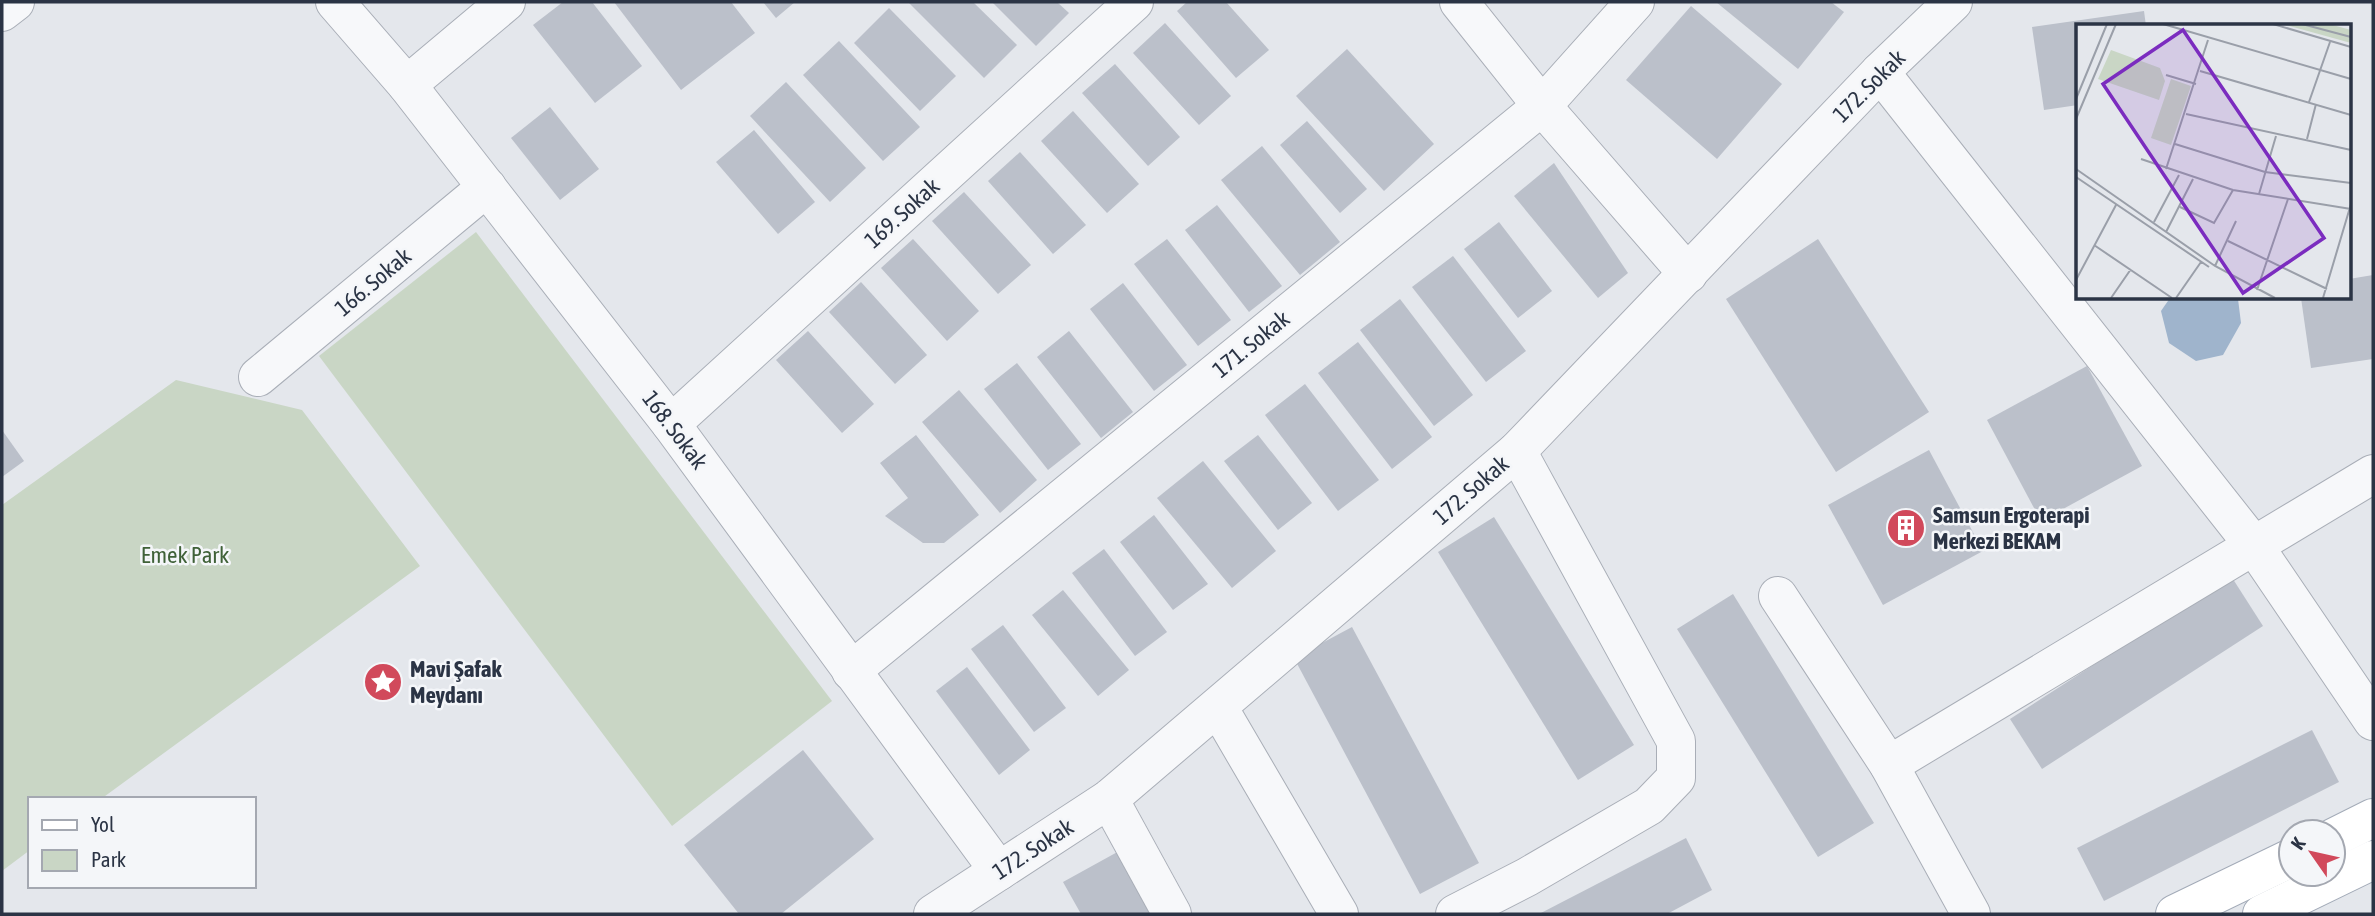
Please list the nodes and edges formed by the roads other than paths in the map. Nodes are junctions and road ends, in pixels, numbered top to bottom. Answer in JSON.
{"nodes":[{"id":1,"x":15,"y":2,"type":"edge"},
{"id":2,"x":335,"y":2,"type":"edge"},
{"id":3,"x":506,"y":2,"type":"edge"},
{"id":4,"x":1134,"y":2,"type":"edge"},
{"id":5,"x":1459,"y":2,"type":"edge"},
{"id":6,"x":1635,"y":2,"type":"edge"},
{"id":7,"x":1953,"y":2,"type":"edge"},
{"id":8,"x":2,"y":12,"type":"edge"},
{"id":9,"x":1880,"y":72,"type":"junction"},
{"id":10,"x":407,"y":85,"type":"junction"},
{"id":11,"x":1542,"y":106,"type":"junction"},
{"id":12,"x":487,"y":187,"type":"junction"},
{"id":13,"x":1688,"y":274,"type":"junction"},
{"id":14,"x":258,"y":377,"type":"dead end"},
{"id":15,"x":671,"y":424,"type":"junction"},
{"id":16,"x":1517,"y":451,"type":"junction"},
{"id":17,"x":2373,"y":474,"type":"edge"},
{"id":18,"x":2255,"y":547,"type":"junction"},
{"id":19,"x":1778,"y":596,"type":"dead end"},
{"id":20,"x":851,"y":671,"type":"junction"},
{"id":21,"x":1218,"y":707,"type":"junction"},
{"id":22,"x":2373,"y":721,"type":"edge"},
{"id":23,"x":1889,"y":765,"type":"junction"},
{"id":24,"x":1110,"y":799,"type":"junction"},
{"id":25,"x":2373,"y":818,"type":"edge"},
{"id":26,"x":2347,"y":831,"type":"edge"},
{"id":27,"x":2373,"y":860,"type":"edge"},
{"id":28,"x":2277,"y":865,"type":"edge"},
{"id":29,"x":999,"y":871,"type":"junction"},
{"id":30,"x":933,"y":914,"type":"edge"},
{"id":31,"x":1172,"y":914,"type":"edge"},
{"id":32,"x":1339,"y":914,"type":"edge"},
{"id":33,"x":1455,"y":914,"type":"edge"},
{"id":34,"x":1971,"y":914,"type":"edge"},
{"id":35,"x":2175,"y":914,"type":"edge"},
{"id":36,"x":2262,"y":914,"type":"edge"}],
"edges":[{"from":1,"to":8,"type":"street"},
{"from":2,"to":10,"type":"street","name":"168. Sokak"},
{"from":3,"to":10,"type":"street"},
{"from":4,"to":15,"type":"street","name":"169. Sokak"},
{"from":5,"to":11,"type":"street"},
{"from":6,"to":11,"type":"street","name":"171. Sokak"},
{"from":7,"to":9,"type":"street","name":"172. Sokak"},
{"from":9,"to":13,"type":"street","name":"172. Sokak"},
{"from":9,"to":18,"type":"street"},
{"from":10,"to":12,"type":"street","name":"168. Sokak"},
{"from":11,"to":13,"type":"street"},
{"from":11,"to":20,"type":"street","name":"171. Sokak"},
{"from":12,"to":14,"type":"street","name":"166. Sokak"},
{"from":12,"to":15,"type":"street","name":"168. Sokak"},
{"from":13,"to":16,"type":"street","name":"172. Sokak"},
{"from":15,"to":20,"type":"street","name":"168. Sokak"},
{"from":16,"to":21,"type":"street","name":"172. Sokak"},
{"from":16,"to":33,"type":"street"},
{"from":17,"to":18,"type":"street"},
{"from":18,"to":22,"type":"street"},
{"from":18,"to":23,"type":"street"},
{"from":19,"to":23,"type":"street"},
{"from":20,"to":29,"type":"street","name":"168. Sokak"},
{"from":21,"to":24,"type":"street","name":"172. Sokak"},
{"from":21,"to":32,"type":"street"},
{"from":23,"to":34,"type":"street"},
{"from":24,"to":29,"type":"street","name":"172. Sokak"},
{"from":24,"to":31,"type":"street"},
{"from":25,"to":26,"type":"main road"},
{"from":27,"to":36,"type":"main road"},
{"from":28,"to":35,"type":"main road"},
{"from":29,"to":30,"type":"street","name":"172. Sokak"}]}
